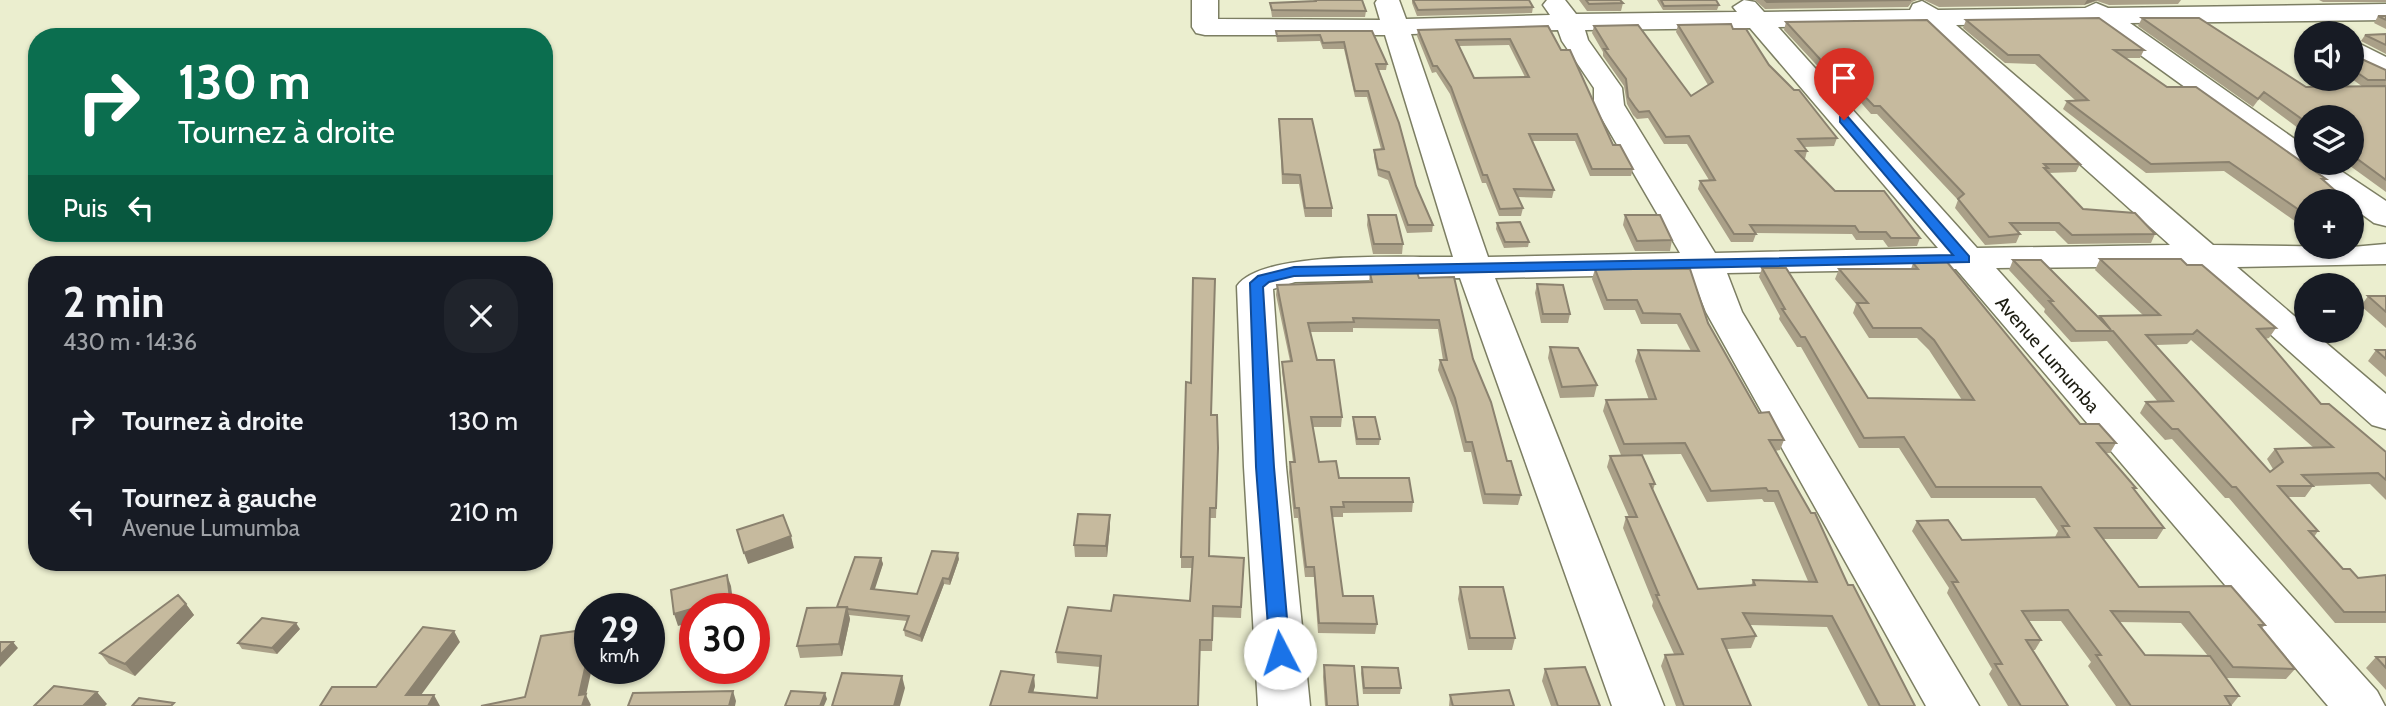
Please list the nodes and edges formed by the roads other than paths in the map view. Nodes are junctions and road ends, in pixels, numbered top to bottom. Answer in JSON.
{"nodes":[{"id":1,"x":1205,"y":0,"type":"edge"},
{"id":2,"x":2080,"y":0,"type":"edge"},
{"id":3,"x":2268,"y":0,"type":"edge"},
{"id":4,"x":1922,"y":9,"type":"edge"},
{"id":5,"x":1749,"y":10,"type":"edge"},
{"id":6,"x":1560,"y":11,"type":"edge"},
{"id":7,"x":2386,"y":12,"type":"edge"},
{"id":8,"x":1391,"y":13,"type":"edge"},
{"id":9,"x":2293,"y":14,"type":"junction"},
{"id":10,"x":2106,"y":18,"type":"junction"},
{"id":11,"x":2306,"y":21,"type":"edge"},
{"id":12,"x":2364,"y":55,"type":"edge"},
{"id":13,"x":2386,"y":69,"type":"edge"},
{"id":14,"x":2294,"y":152,"type":"edge"},
{"id":15,"x":2327,"y":175,"type":"edge"},
{"id":16,"x":2386,"y":216,"type":"edge"},
{"id":17,"x":2386,"y":254,"type":"edge"},
{"id":18,"x":2205,"y":256,"type":"junction"},
{"id":19,"x":1964,"y":259,"type":"junction"},
{"id":20,"x":1703,"y":262,"type":"junction"},
{"id":21,"x":1474,"y":268,"type":"junction"},
{"id":22,"x":2386,"y":416,"type":"edge"},
{"id":23,"x":1284,"y":706,"type":"edge"},
{"id":24,"x":1638,"y":706,"type":"edge"},
{"id":25,"x":1953,"y":706,"type":"edge"},
{"id":26,"x":2359,"y":706,"type":"edge"}],
"edges":[{"from":1,"to":8,"type":"street"},
{"from":2,"to":10,"type":"street"},
{"from":3,"to":9,"type":"street"},
{"from":4,"to":5,"type":"street"},
{"from":4,"to":10,"type":"street"},
{"from":4,"to":18,"type":"street"},
{"from":5,"to":6,"type":"street"},
{"from":5,"to":19,"type":"street","name":"Avenue Lumumba"},
{"from":6,"to":8,"type":"street"},
{"from":6,"to":20,"type":"street"},
{"from":7,"to":9,"type":"street"},
{"from":8,"to":21,"type":"street"},
{"from":9,"to":10,"type":"street"},
{"from":9,"to":11,"type":"street"},
{"from":10,"to":14,"type":"street"},
{"from":12,"to":13,"type":"street"},
{"from":15,"to":16,"type":"street"},
{"from":17,"to":18,"type":"street"},
{"from":18,"to":19,"type":"street"},
{"from":18,"to":22,"type":"street"},
{"from":19,"to":20,"type":"street"},
{"from":19,"to":26,"type":"street","name":"Avenue Lumumba"},
{"from":20,"to":21,"type":"street"},
{"from":20,"to":25,"type":"street"},
{"from":21,"to":23,"type":"street"},
{"from":21,"to":24,"type":"street"}]}
